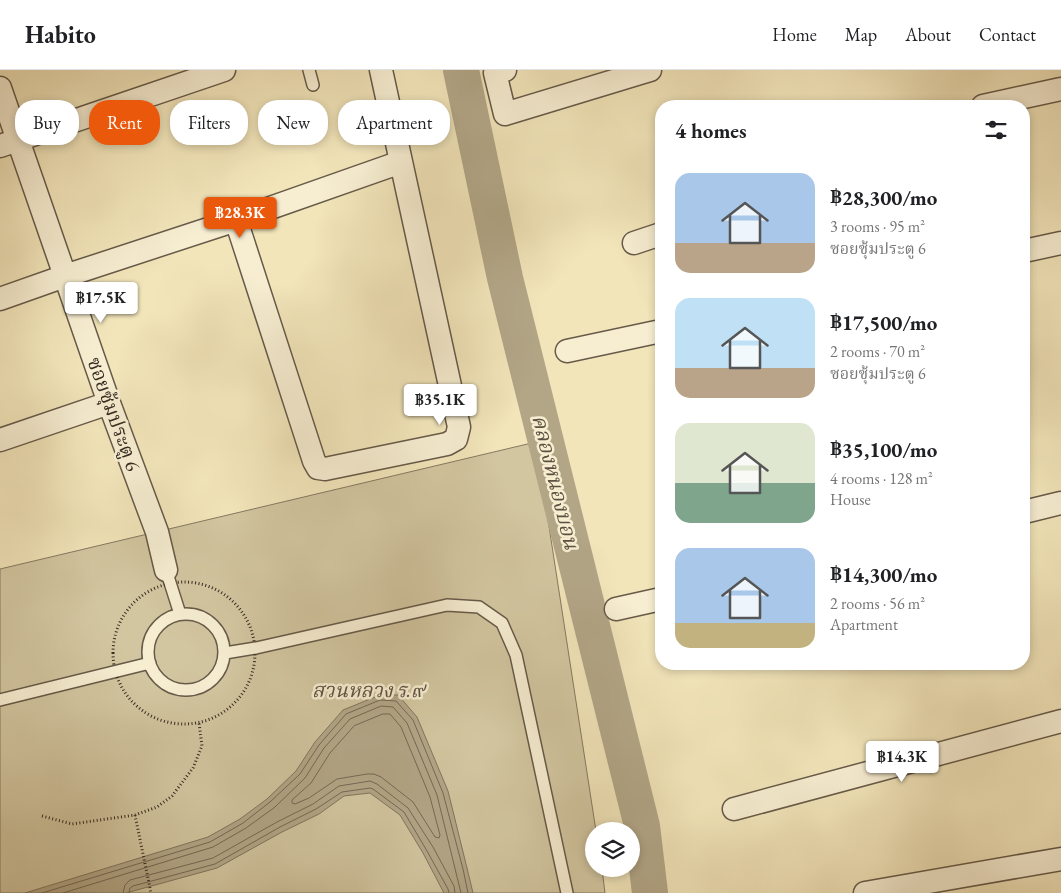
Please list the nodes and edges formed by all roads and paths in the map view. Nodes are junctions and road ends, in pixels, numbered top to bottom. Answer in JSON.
{"nodes":[{"id":1,"x":224,"y":70,"type":"edge"},
{"id":2,"x":308,"y":70,"type":"edge"},
{"id":3,"x":381,"y":70,"type":"edge"},
{"id":4,"x":504,"y":70,"type":"edge"},
{"id":5,"x":650,"y":70,"type":"edge"},
{"id":6,"x":313,"y":85,"type":"dead end"},
{"id":7,"x":0,"y":88,"type":"edge"},
{"id":8,"x":1061,"y":89,"type":"edge"},
{"id":9,"x":1011,"y":100,"type":"edge"},
{"id":10,"x":9,"y":142,"type":"edge"},
{"id":11,"x":401,"y":162,"type":"junction"},
{"id":12,"x":236,"y":220,"type":"junction"},
{"id":13,"x":655,"y":236,"type":"edge"},
{"id":14,"x":634,"y":243,"type":"dead end"},
{"id":15,"x":1061,"y":244,"type":"edge"},
{"id":16,"x":1030,"y":250,"type":"edge"},
{"id":17,"x":65,"y":276,"type":"junction"},
{"id":18,"x":0,"y":299,"type":"edge"},
{"id":19,"x":655,"y":332,"type":"edge"},
{"id":20,"x":567,"y":351,"type":"dead end"},
{"id":21,"x":109,"y":403,"type":"junction"},
{"id":22,"x":0,"y":440,"type":"edge"},
{"id":23,"x":1061,"y":503,"type":"edge"},
{"id":24,"x":1030,"y":511,"type":"edge"},
{"id":25,"x":169,"y":577,"type":"junction"},
{"id":26,"x":655,"y":600,"type":"edge"},
{"id":27,"x":616,"y":608,"type":"dead end"},
{"id":28,"x":180,"y":614,"type":"junction"},
{"id":29,"x":256,"y":648,"type":"junction"},
{"id":30,"x":225,"y":653,"type":"junction"},
{"id":31,"x":150,"y":663,"type":"junction"},
{"id":32,"x":116,"y":672,"type":"junction"},
{"id":33,"x":0,"y":700,"type":"edge"},
{"id":34,"x":1061,"y":721,"type":"edge"},
{"id":35,"x":199,"y":723,"type":"junction"},
{"id":36,"x":734,"y":809,"type":"dead end"},
{"id":37,"x":134,"y":815,"type":"junction"},
{"id":38,"x":42,"y":816,"type":"dead end"},
{"id":39,"x":1061,"y":859,"type":"edge"},
{"id":40,"x":151,"y":893,"type":"edge"},
{"id":41,"x":567,"y":893,"type":"edge"},
{"id":42,"x":865,"y":893,"type":"edge"}],
"edges":[{"from":1,"to":10,"type":"street"},
{"from":2,"to":6,"type":"lane"},
{"from":3,"to":11,"type":"street"},
{"from":4,"to":5,"type":"street"},
{"from":7,"to":10,"type":"street","name":"ซอยซุ้มประตู 6"},
{"from":8,"to":9,"type":"street"},
{"from":10,"to":17,"type":"street","name":"ซอยซุ้มประตู 6"},
{"from":11,"to":12,"type":"street"},
{"from":11,"to":12,"type":"street"},
{"from":12,"to":17,"type":"street"},
{"from":13,"to":14,"type":"street"},
{"from":15,"to":16,"type":"street"},
{"from":17,"to":18,"type":"street"},
{"from":17,"to":21,"type":"street","name":"ซอยซุ้มประตู 6"},
{"from":19,"to":20,"type":"street"},
{"from":21,"to":22,"type":"street"},
{"from":21,"to":25,"type":"street","name":"ซอยซุ้มประตู 6"},
{"from":23,"to":24,"type":"street"},
{"from":25,"to":28,"type":"lane"},
{"from":25,"to":29,"type":"path"},
{"from":25,"to":32,"type":"path"},
{"from":26,"to":27,"type":"street"},
{"from":28,"to":30,"type":"lane"},
{"from":28,"to":31,"type":"lane"},
{"from":29,"to":30,"type":"lane"},
{"from":29,"to":35,"type":"path"},
{"from":29,"to":41,"type":"lane"},
{"from":30,"to":31,"type":"lane"},
{"from":31,"to":32,"type":"lane"},
{"from":32,"to":33,"type":"lane"},
{"from":32,"to":35,"type":"path"},
{"from":34,"to":36,"type":"street"},
{"from":35,"to":37,"type":"path"},
{"from":37,"to":38,"type":"path"},
{"from":37,"to":40,"type":"path"},
{"from":39,"to":42,"type":"street"}]}
